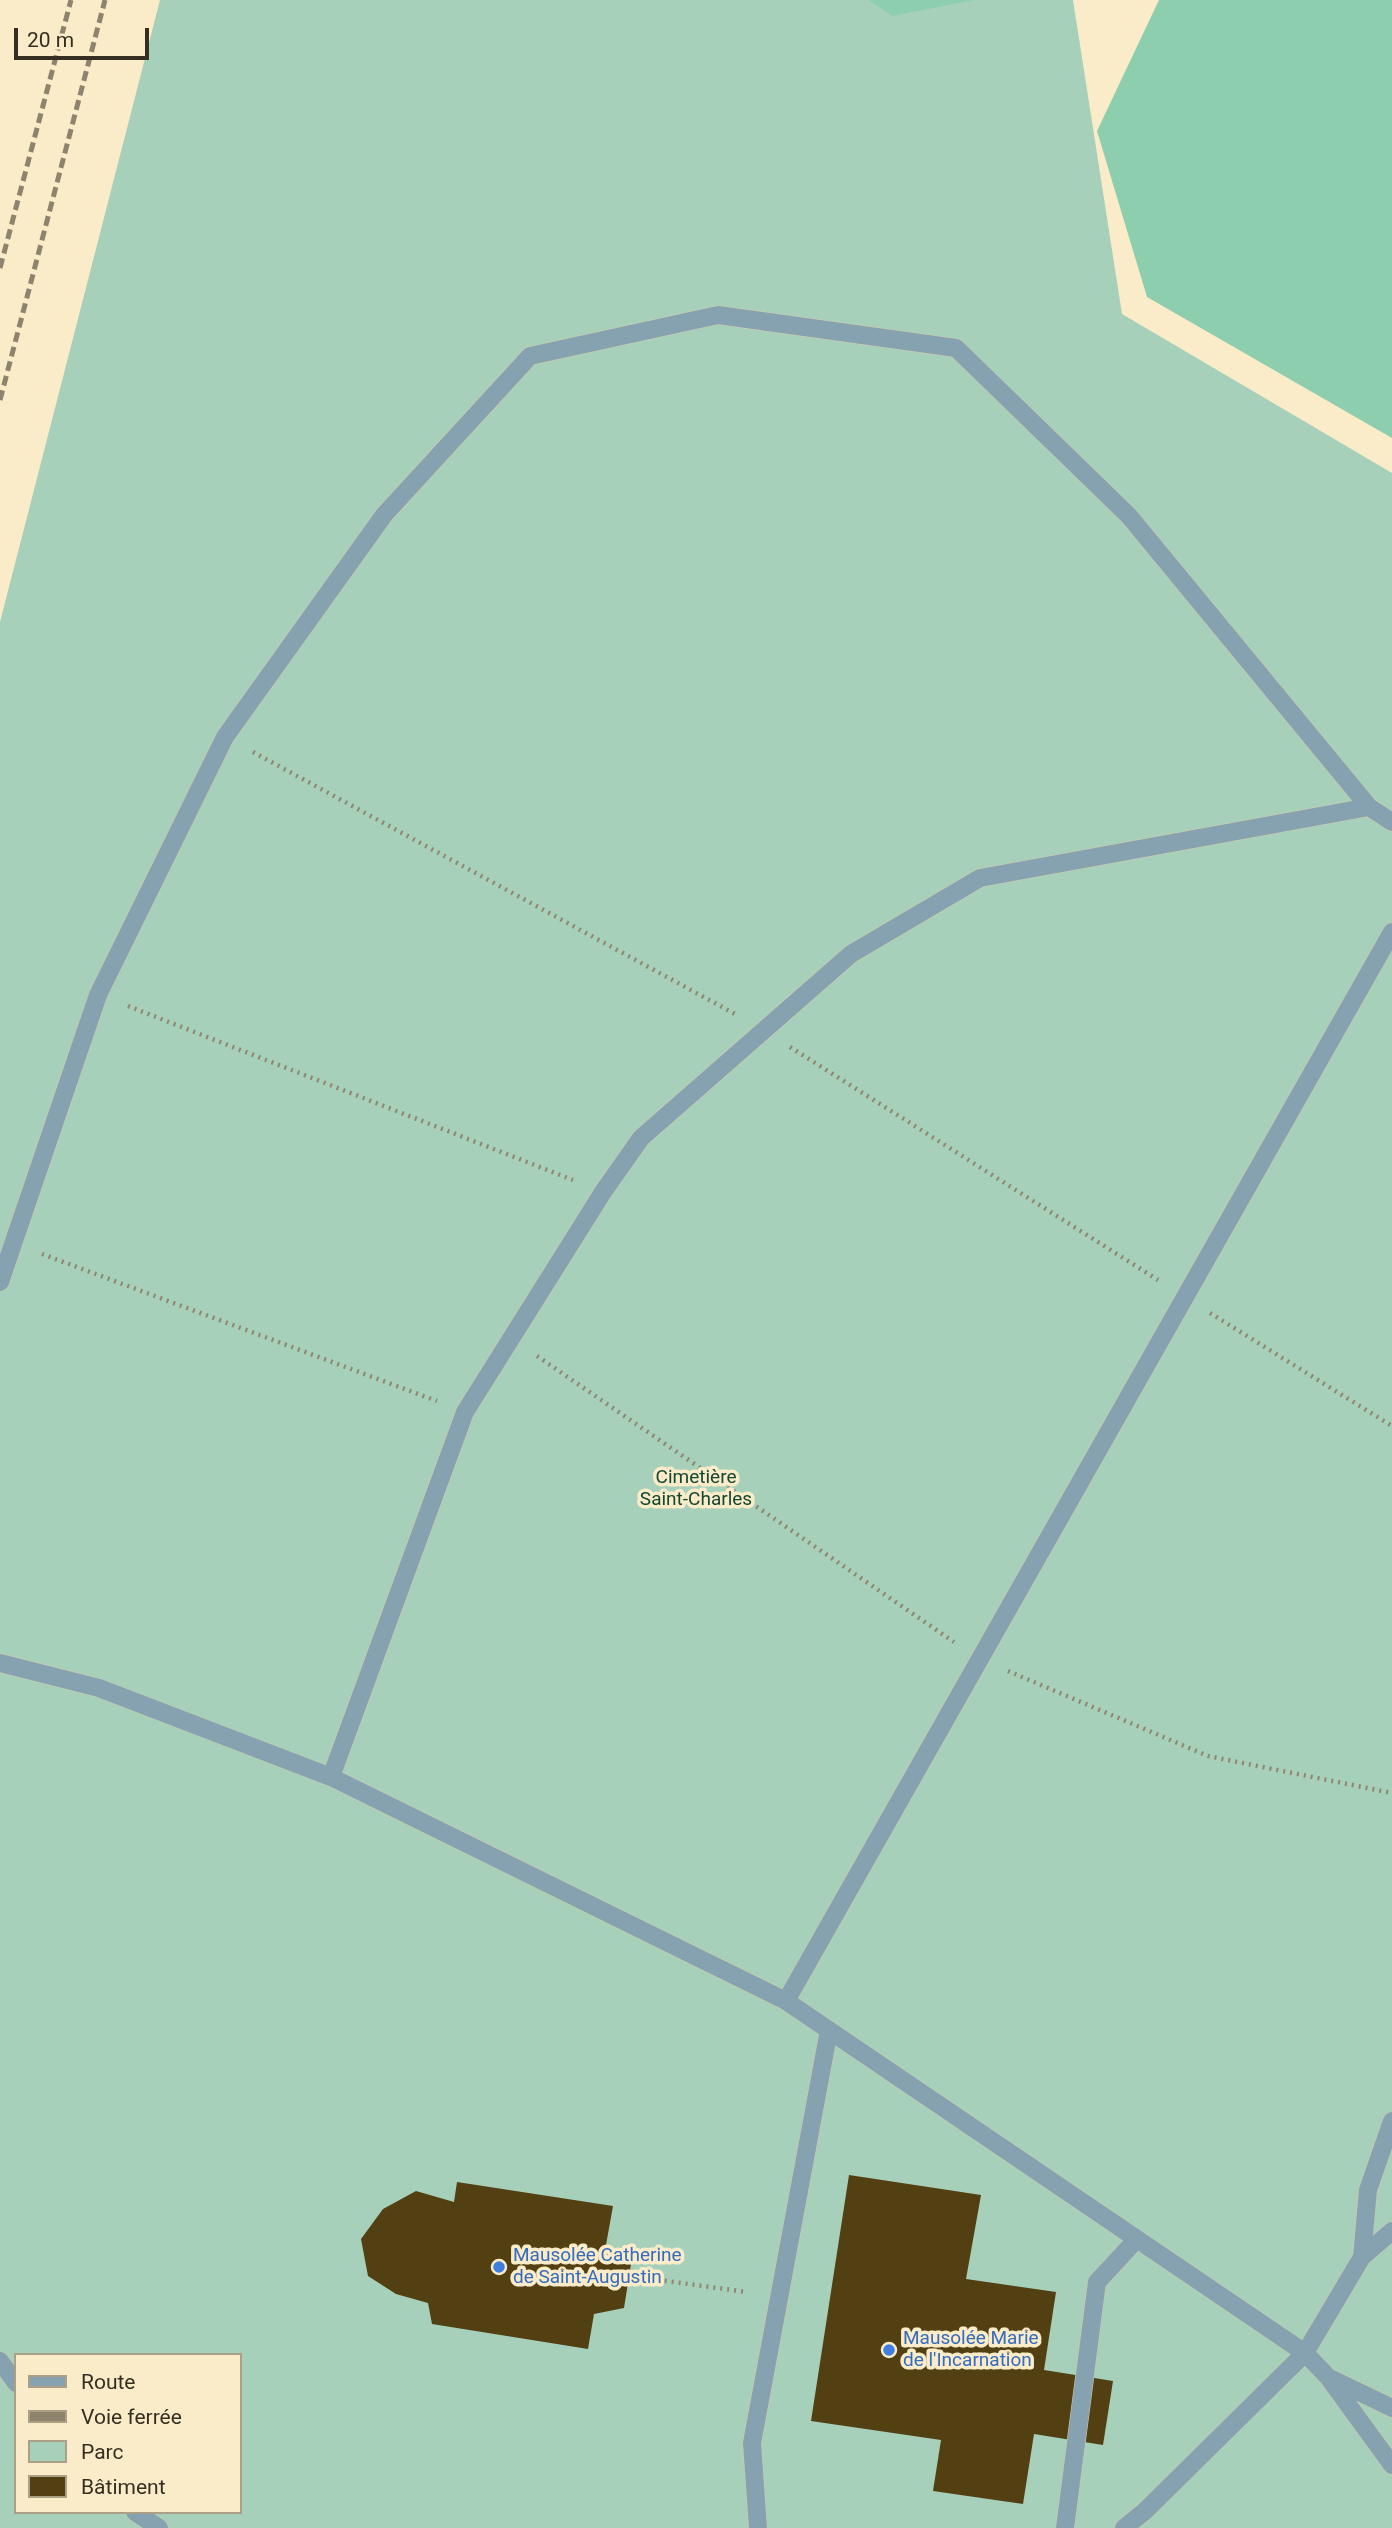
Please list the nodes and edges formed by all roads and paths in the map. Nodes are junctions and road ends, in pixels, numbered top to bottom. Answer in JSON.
{"nodes":[{"id":1,"x":225,"y":737,"type":"junction"},
{"id":2,"x":1369,"y":807,"type":"junction"},
{"id":3,"x":1392,"y":822,"type":"edge"},
{"id":4,"x":1392,"y":932,"type":"edge"},
{"id":5,"x":98,"y":995,"type":"junction"},
{"id":6,"x":764,"y":1030,"type":"junction"},
{"id":7,"x":603,"y":1192,"type":"junction"},
{"id":8,"x":12,"y":1243,"type":"junction"},
{"id":9,"x":0,"y":1282,"type":"edge"},
{"id":10,"x":1185,"y":1297,"type":"junction"},
{"id":11,"x":511,"y":1339,"type":"junction"},
{"id":12,"x":465,"y":1412,"type":"junction"},
{"id":13,"x":1392,"y":1426,"type":"edge"},
{"id":14,"x":980,"y":1660,"type":"junction"},
{"id":15,"x":0,"y":1662,"type":"edge"},
{"id":16,"x":331,"y":1777,"type":"junction"},
{"id":17,"x":1392,"y":1793,"type":"edge"},
{"id":18,"x":786,"y":2001,"type":"junction"},
{"id":19,"x":829,"y":2029,"type":"junction"},
{"id":20,"x":1392,"y":2121,"type":"edge"},
{"id":21,"x":1392,"y":2231,"type":"edge"},
{"id":22,"x":1138,"y":2239,"type":"junction"},
{"id":23,"x":1362,"y":2257,"type":"junction"},
{"id":24,"x":637,"y":2277,"type":"dead end"},
{"id":25,"x":779,"y":2297,"type":"junction"},
{"id":26,"x":1305,"y":2353,"type":"junction"},
{"id":27,"x":0,"y":2361,"type":"edge"},
{"id":28,"x":1328,"y":2377,"type":"junction"},
{"id":29,"x":14,"y":2380,"type":"edge"},
{"id":30,"x":1392,"y":2408,"type":"edge"},
{"id":31,"x":1392,"y":2465,"type":"edge"},
{"id":32,"x":138,"y":2514,"type":"edge"},
{"id":33,"x":159,"y":2528,"type":"edge"},
{"id":34,"x":758,"y":2528,"type":"edge"},
{"id":35,"x":1065,"y":2528,"type":"edge"},
{"id":36,"x":1124,"y":2528,"type":"edge"}],
"edges":[{"from":1,"to":2,"type":"lane"},
{"from":1,"to":5,"type":"lane"},
{"from":1,"to":6,"type":"path"},
{"from":2,"to":3,"type":"lane"},
{"from":2,"to":6,"type":"lane"},
{"from":4,"to":10,"type":"lane"},
{"from":5,"to":7,"type":"path"},
{"from":5,"to":8,"type":"lane"},
{"from":6,"to":7,"type":"lane"},
{"from":6,"to":10,"type":"path"},
{"from":7,"to":11,"type":"lane"},
{"from":8,"to":9,"type":"lane"},
{"from":8,"to":12,"type":"path"},
{"from":10,"to":13,"type":"path"},
{"from":10,"to":14,"type":"lane"},
{"from":11,"to":12,"type":"lane"},
{"from":11,"to":14,"type":"path"},
{"from":12,"to":16,"type":"lane"},
{"from":14,"to":17,"type":"path"},
{"from":14,"to":18,"type":"lane"},
{"from":15,"to":16,"type":"lane"},
{"from":16,"to":18,"type":"lane"},
{"from":18,"to":19,"type":"lane"},
{"from":19,"to":22,"type":"lane"},
{"from":19,"to":25,"type":"lane"},
{"from":20,"to":23,"type":"lane"},
{"from":21,"to":23,"type":"lane"},
{"from":22,"to":26,"type":"lane"},
{"from":22,"to":35,"type":"lane"},
{"from":23,"to":26,"type":"lane"},
{"from":24,"to":25,"type":"path"},
{"from":25,"to":34,"type":"lane"},
{"from":26,"to":28,"type":"lane"},
{"from":26,"to":36,"type":"lane"},
{"from":27,"to":29,"type":"lane"},
{"from":28,"to":30,"type":"lane"},
{"from":28,"to":31,"type":"lane"},
{"from":32,"to":33,"type":"lane"}]}
